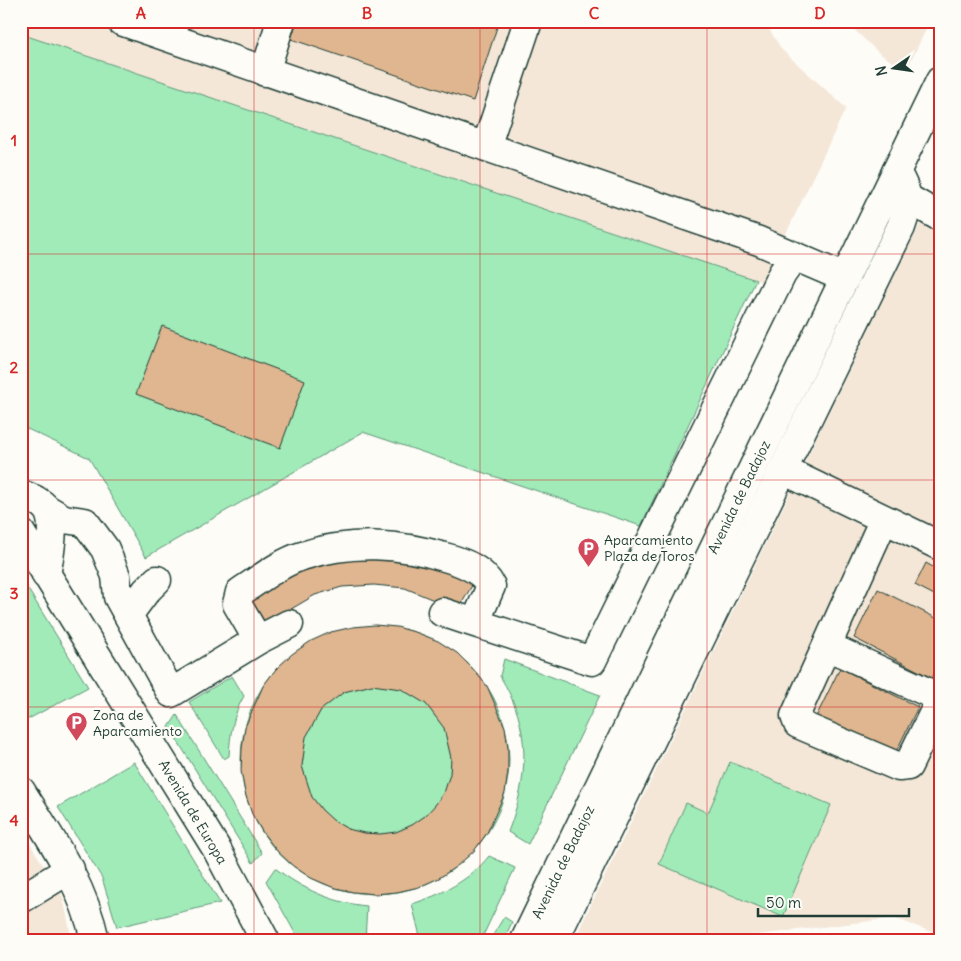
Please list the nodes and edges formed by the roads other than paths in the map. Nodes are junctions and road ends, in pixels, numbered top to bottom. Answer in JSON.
{"nodes":[{"id":1,"x":121,"y":21,"type":"edge"},
{"id":2,"x":282,"y":21,"type":"edge"},
{"id":3,"x":528,"y":21,"type":"edge"},
{"id":4,"x":265,"y":72,"type":"junction"},
{"id":5,"x":940,"y":81,"type":"edge"},
{"id":6,"x":486,"y":147,"type":"junction"},
{"id":7,"x":896,"y":172,"type":"junction"},
{"id":8,"x":909,"y":199,"type":"junction"},
{"id":9,"x":940,"y":217,"type":"edge"},
{"id":10,"x":795,"y":256,"type":"junction"},
{"id":11,"x":845,"y":278,"type":"junction"},
{"id":12,"x":783,"y":470,"type":"junction"},
{"id":13,"x":21,"y":494,"type":"edge"},
{"id":14,"x":47,"y":509,"type":"junction"},
{"id":15,"x":884,"y":519,"type":"junction"},
{"id":16,"x":21,"y":533,"type":"edge"},
{"id":17,"x":940,"y":546,"type":"edge"},
{"id":18,"x":37,"y":570,"type":"edge"},
{"id":19,"x":116,"y":576,"type":"junction"},
{"id":20,"x":442,"y":612,"type":"dead end"},
{"id":21,"x":129,"y":614,"type":"junction"},
{"id":22,"x":475,"y":623,"type":"junction"},
{"id":23,"x":289,"y":624,"type":"dead end"},
{"id":24,"x":258,"y":640,"type":"junction"},
{"id":25,"x":827,"y":646,"type":"junction"},
{"id":26,"x":940,"y":699,"type":"edge"},
{"id":27,"x":21,"y":791,"type":"edge"},
{"id":28,"x":70,"y":870,"type":"junction"},
{"id":29,"x":21,"y":899,"type":"edge"},
{"id":30,"x":95,"y":940,"type":"edge"},
{"id":31,"x":265,"y":940,"type":"edge"},
{"id":32,"x":525,"y":940,"type":"edge"},
{"id":33,"x":554,"y":940,"type":"edge"}],
"edges":[{"from":1,"to":4,"type":"street"},
{"from":2,"to":4,"type":"street"},
{"from":3,"to":6,"type":"street"},
{"from":4,"to":6,"type":"street"},
{"from":5,"to":7,"type":"street","name":"Avenida de Badajoz"},
{"from":6,"to":10,"type":"street"},
{"from":7,"to":8,"type":"street"},
{"from":7,"to":11,"type":"street","name":"Avenida de Badajoz"},
{"from":8,"to":9,"type":"street"},
{"from":8,"to":12,"type":"street"},
{"from":10,"to":11,"type":"street"},
{"from":10,"to":22,"type":"street"},
{"from":11,"to":32,"type":"street","name":"Avenida de Badajoz"},
{"from":12,"to":15,"type":"street"},
{"from":12,"to":33,"type":"street"},
{"from":13,"to":14,"type":"street"},
{"from":14,"to":18,"type":"street"},
{"from":14,"to":19,"type":"street"},
{"from":15,"to":17,"type":"street"},
{"from":15,"to":25,"type":"street"},
{"from":16,"to":18,"type":"street","name":"Avenida de Europa"},
{"from":18,"to":31,"type":"street","name":"Avenida de Europa"},
{"from":19,"to":21,"type":"street"},
{"from":19,"to":21,"type":"street"},
{"from":20,"to":22,"type":"street"},
{"from":21,"to":24,"type":"street"},
{"from":22,"to":24,"type":"street"},
{"from":23,"to":24,"type":"street"},
{"from":25,"to":26,"type":"street"},
{"from":25,"to":26,"type":"street"},
{"from":27,"to":28,"type":"street"},
{"from":28,"to":29,"type":"street"},
{"from":28,"to":30,"type":"street"}]}
